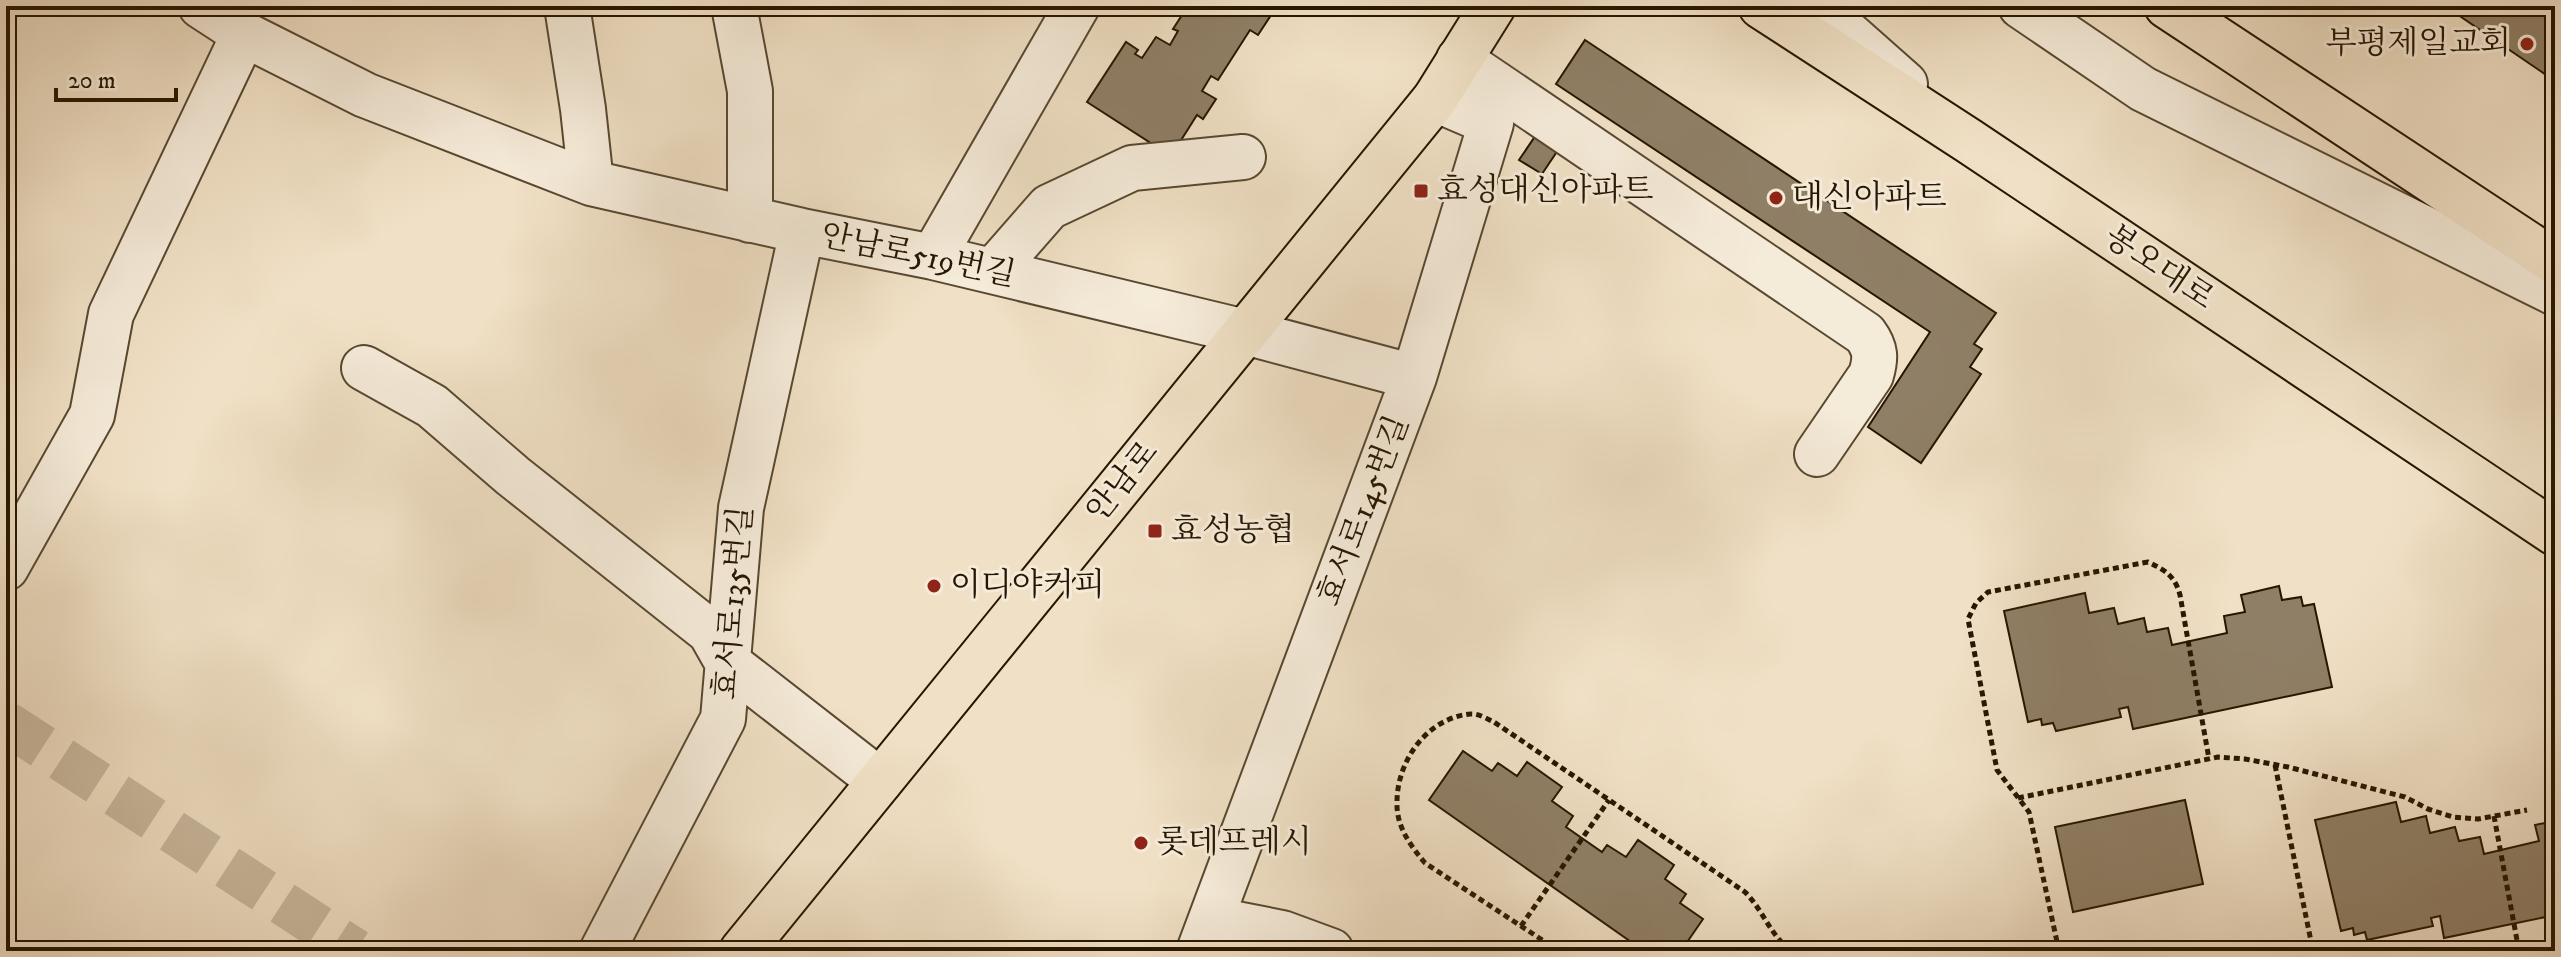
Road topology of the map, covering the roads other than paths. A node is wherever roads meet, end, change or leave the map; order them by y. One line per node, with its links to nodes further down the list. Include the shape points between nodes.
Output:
1 (201, 6): 10 (street, 안남로519번길)
2 (567, 6): 15 (street)
3 (734, 6): 16 (street, via 750,91)
4 (1077, 6): 18 (street)
5 (1493, 6): 11 (main road, 안남로)
6 (1761, 6): 13 (main road, 봉오대로)
7 (1817, 6): 13 (street)
8 (2021, 6): 21 (street, via 2143,89)
9 (2167, 6): 19 (main road)
10 (244, 34): 15 (street, 안남로519번길, via 365,95); 27 (street, via 111,314 92,415)
11 (1459, 59): 12 (main road, 안남로); 25 (street, via 1865,334 1875,347 1871,375)
12 (1435, 99): 22 (main road, 안남로); 24 (street, 효서로145번길, via 1491,123)
13 (1969, 141): 26 (main road, 봉오대로)
14 (1243, 157): 20 (street, via 1132,168 1049,207)
15 (591, 183): 16 (street, 안남로519번길)
16 (750, 220): 17 (street, 안남로519번길)
17 (802, 231): 18 (street, 안남로519번길); 28 (street, 효서로135번길, via 741,508)
18 (933, 257): 20 (street, 안남로519번길)
19 (2555, 262)
20 (993, 271): 22 (street, 안남로519번길)
21 (2555, 293)
22 (1245, 332): 24 (street, 안남로519번길); 29 (main road, 안남로)
23 (364, 368): 28 (street, via 432,406 710,632)
24 (1414, 377): 30 (street, 효서로145번길)
25 (1817, 454)
26 (2555, 533)
27 (6, 568)
28 (727, 662): 29 (street); 31 (street, 효서로135번길, via 723,719)
29 (880, 781): 32 (main road, 안남로)
30 (1205, 935): 33 (street, via 1282,933)
31 (602, 951)
32 (742, 951)
33 (1331, 951)

